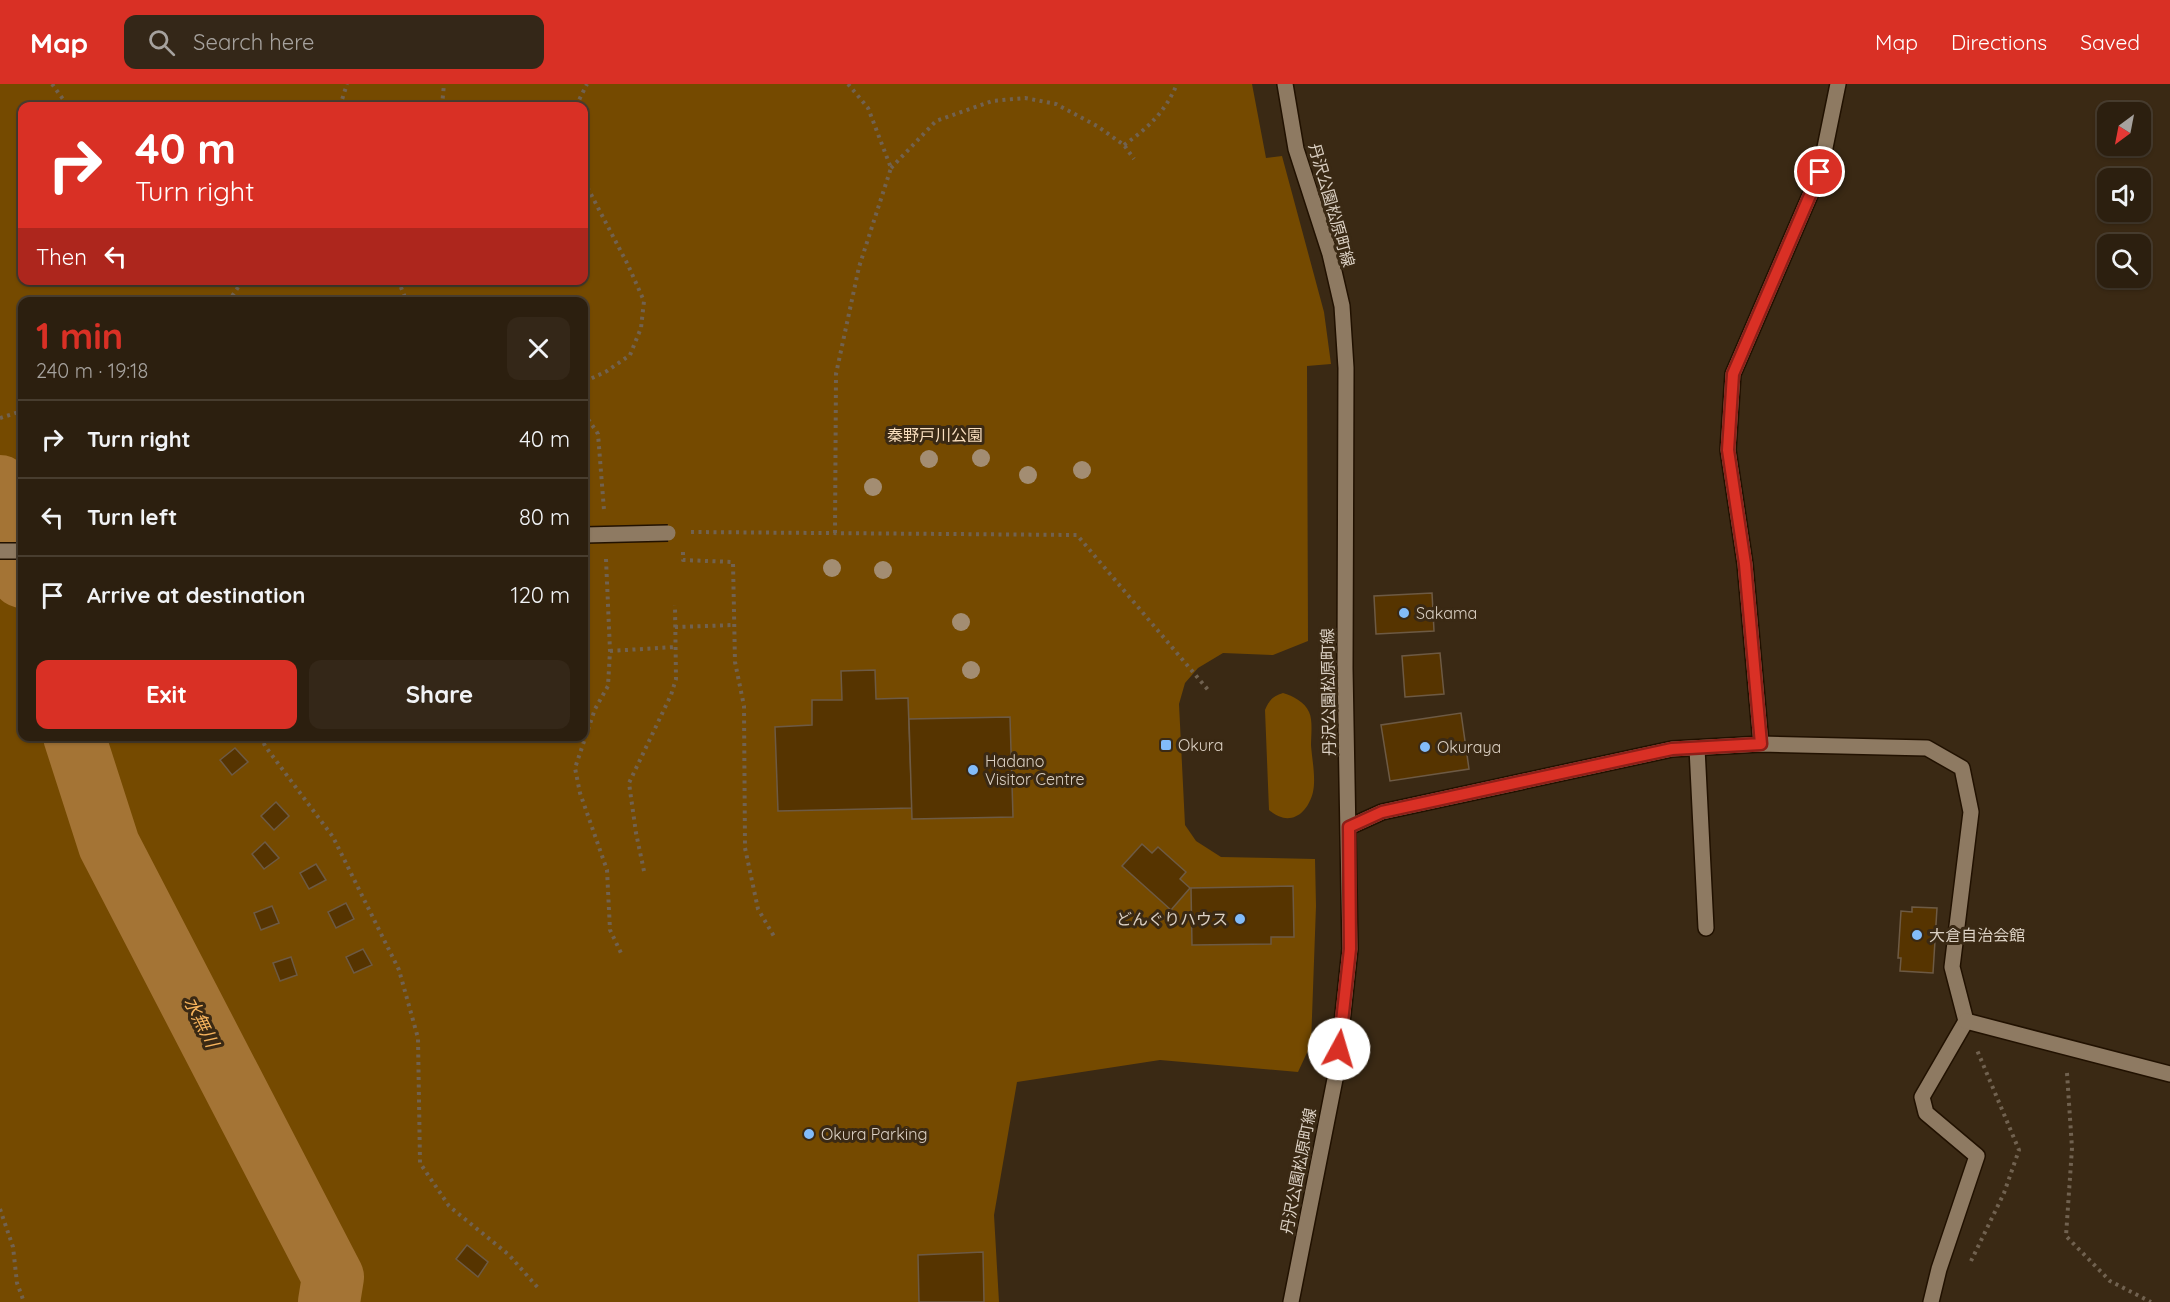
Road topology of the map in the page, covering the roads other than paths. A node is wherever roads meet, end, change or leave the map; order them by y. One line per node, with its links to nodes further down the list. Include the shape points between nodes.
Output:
1 (1285, 84): 9 (street, 丹沢公園松原町線, via 1296,149 1330,254 1342,306 1346,368)
2 (1838, 84): 7 (street, via 1820,172 1733,374 1728,450 1745,564)
3 (668, 533): 4 (street, bridge)
4 (588, 535)
5 (0, 551): 6 (street)
6 (18, 551)
7 (1761, 744): 8 (street); 11 (street, via 1927,748 1962,768 1971,812 1952,967)
8 (1697, 748): 9 (street, via 1672,749 1382,812); 10 (street)
9 (1349, 827): 13 (street, 丹沢公園松原町線, via 1350,949 1336,1069)
10 (1706, 928)
11 (1966, 1021): 12 (street); 14 (street, via 1922,1097 1926,1113 1977,1156)
12 (2170, 1074)
13 (1291, 1302)
14 (1931, 1302)

